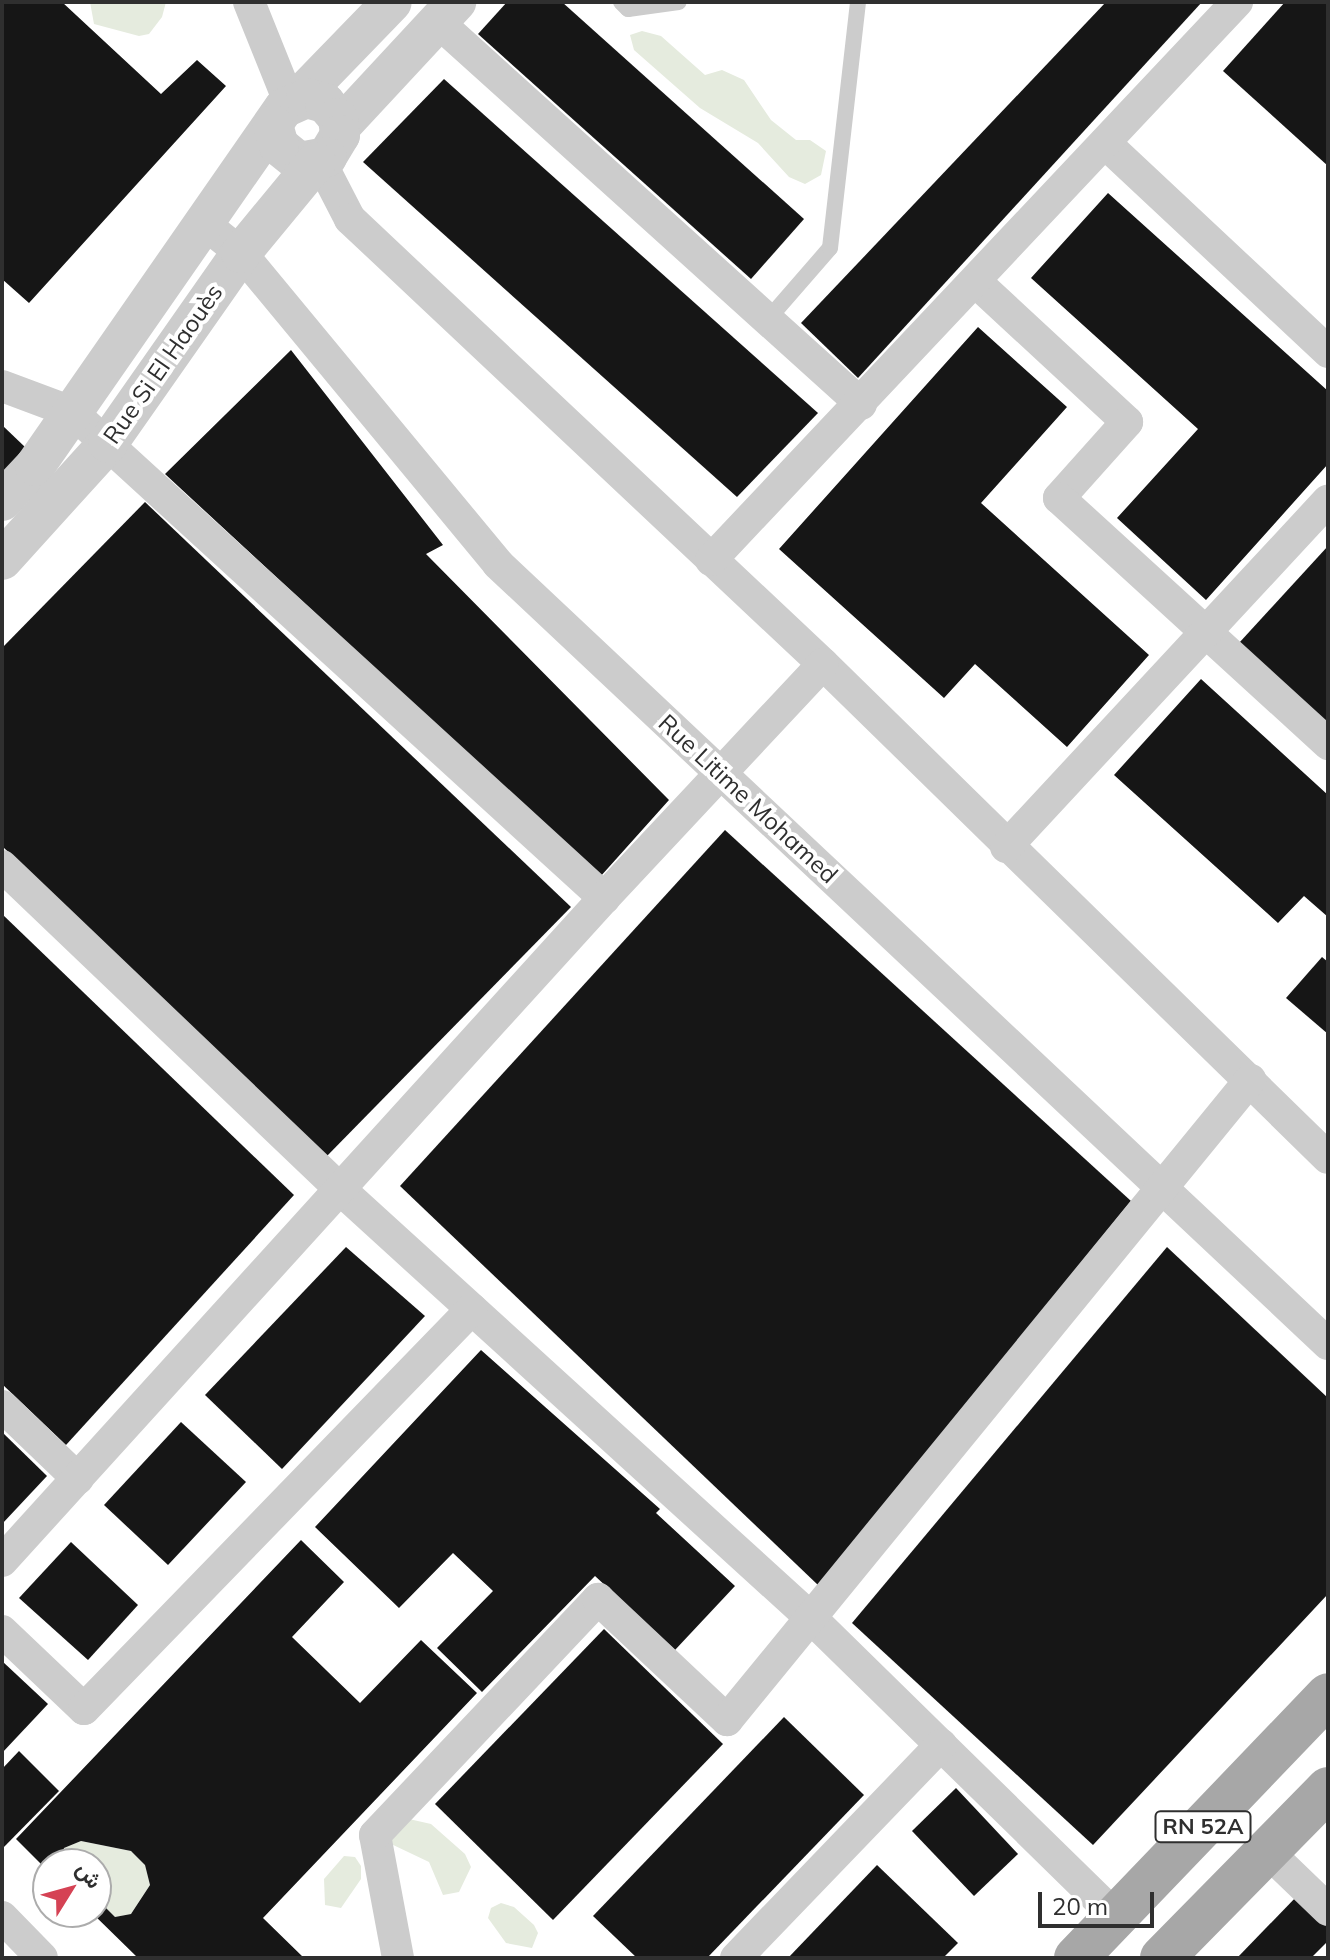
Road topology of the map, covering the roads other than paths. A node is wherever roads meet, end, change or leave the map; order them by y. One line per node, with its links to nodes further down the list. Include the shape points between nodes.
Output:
1 (249, 2): 8 (street)
2 (392, 2): 8 (street, Rue Si El Haouès)
3 (621, 2): 4 (lane, via 628,9)
4 (679, 2)
5 (858, 2): 15 (lane, via 830,248)
6 (1237, 2): 10 (street)
7 (447, 12): 9 (street); 15 (street)
8 (286, 110): 9 (street, via 325,103); 11 (street, via 284,153 299,162); 12 (street, Rue Si El Haouès)
9 (340, 127): 11 (street, via 333,151)
10 (1105, 143): 14 (street); 16 (street)
11 (318, 162): 13 (street, Rue Si El Haouès); 24 (street, via 350,219)
12 (201, 221): 13 (street, Rue Litime Mohamed); 19 (street, Rue Si El Haouès)
13 (241, 253): 20 (street, Rue Si El Haouès); 28 (street, Rue Litime Mohamed, via 498,564)
14 (976, 282): 18 (street); 25 (street, via 1127,422 1059,498)
15 (770, 317): 18 (street)
16 (1328, 352)
17 (2, 386): 19 (street)
18 (861, 404): 24 (street)
19 (72, 412): 20 (street); 21 (street, Rue Si El Haouès)
20 (108, 443): 23 (street, Rue Si El Haouès); 31 (street)
21 (2, 501)
22 (1328, 501): 25 (street)
23 (2, 560)
24 (711, 560): 26 (street)
25 (1205, 634): 27 (street); 29 (street)
26 (823, 664): 28 (street); 29 (street)
27 (1328, 744)
28 (719, 773): 31 (street); 34 (street, Rue Litime Mohamed)
29 (1006, 847): 32 (street)
30 (2, 866): 35 (street)
31 (604, 898): 35 (street)
32 (1250, 1080): 33 (street); 34 (street)
33 (1328, 1158)
34 (1166, 1188): 37 (street, Rue Litime Mohamed); 41 (street)
35 (342, 1191): 36 (street); 39 (street)
36 (472, 1309): 41 (street); 42 (street, via 84,1709)
37 (1328, 1344)
38 (2, 1406): 39 (street)
39 (78, 1479): 40 (street)
40 (2, 1561)
41 (812, 1619): 44 (street); 51 (street, via 727,1720 598,1599 375,1835)
42 (2, 1631)
43 (1328, 1695): 49 (main road, RN 52A)
44 (941, 1745): 49 (street); 52 (street)
45 (1328, 1789): 46 (main road, RN 52A)
46 (1267, 1851): 47 (street); 54 (main road, RN 52A)
47 (1328, 1910)
48 (2, 1917): 50 (street)
49 (1117, 1918): 53 (main road, RN 52A)
50 (42, 1958)
51 (398, 1958)
52 (736, 1958)
53 (1076, 1958)
54 (1162, 1958)

